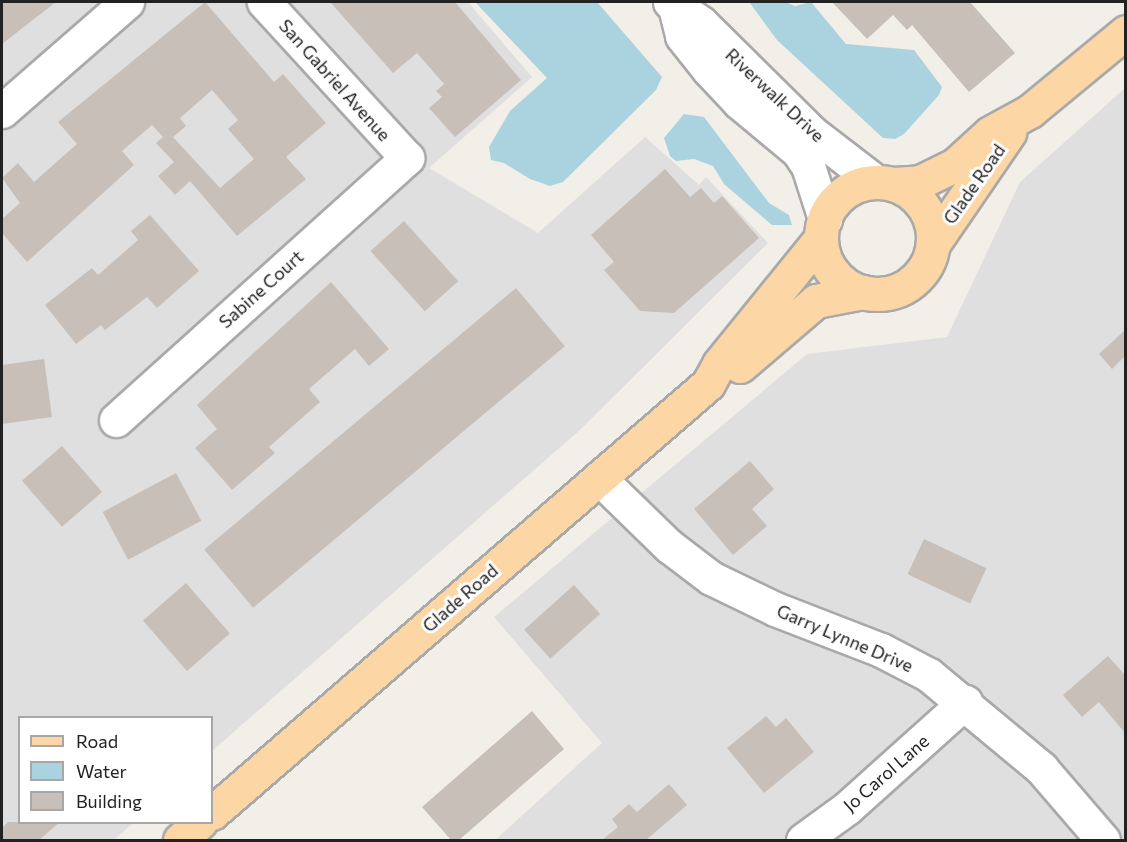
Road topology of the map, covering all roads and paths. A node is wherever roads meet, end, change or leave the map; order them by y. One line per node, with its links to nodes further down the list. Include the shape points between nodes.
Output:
1 (127, 2): 5 (street)
2 (264, 2): 7 (street, San Gabriel Avenue)
3 (673, 4): 8 (street, Riverwalk Drive, via 701,23 811,132); 9 (street, Riverwalk Drive, via 682,36 709,70 739,102 798,151 808,166)
4 (1125, 32): 6 (main road, Glade Road)
5 (2, 111)
6 (1013, 123): 8 (main road, Glade Road, via 990,133 955,165 920,182); 10 (main road, Glade Road, via 1003,146)
7 (406, 158): 13 (street, Sabine Court)
8 (885, 183): 9 (main road, Glade Road, via 852,188 837,198); 10 (main road, Glade Road, via 918,198 929,214)
9 (823, 228): 11 (main road, Glade Road, via 827,265 838,279); 12 (main road, Glade Road, via 719,364)
10 (933, 244): 11 (main road, Glade Road, via 924,270 910,284 892,293)
11 (863, 292): 12 (main road, Glade Road, via 816,302 729,376)
12 (708, 384): 14 (main road, Glade Road)
13 (116, 420)
14 (599, 478): 15 (street, Garry Lynne Drive, via 669,546 711,578 774,609 881,650 929,675); 16 (main road, Glade Road)
15 (965, 702): 19 (street, Jo Carol Lane, via 847,808); 20 (street, Garry Lynne Drive, via 1041,768)
16 (213, 812)
17 (198, 824): 18 (main road)
18 (180, 840)
19 (804, 840)
20 (1103, 840)

